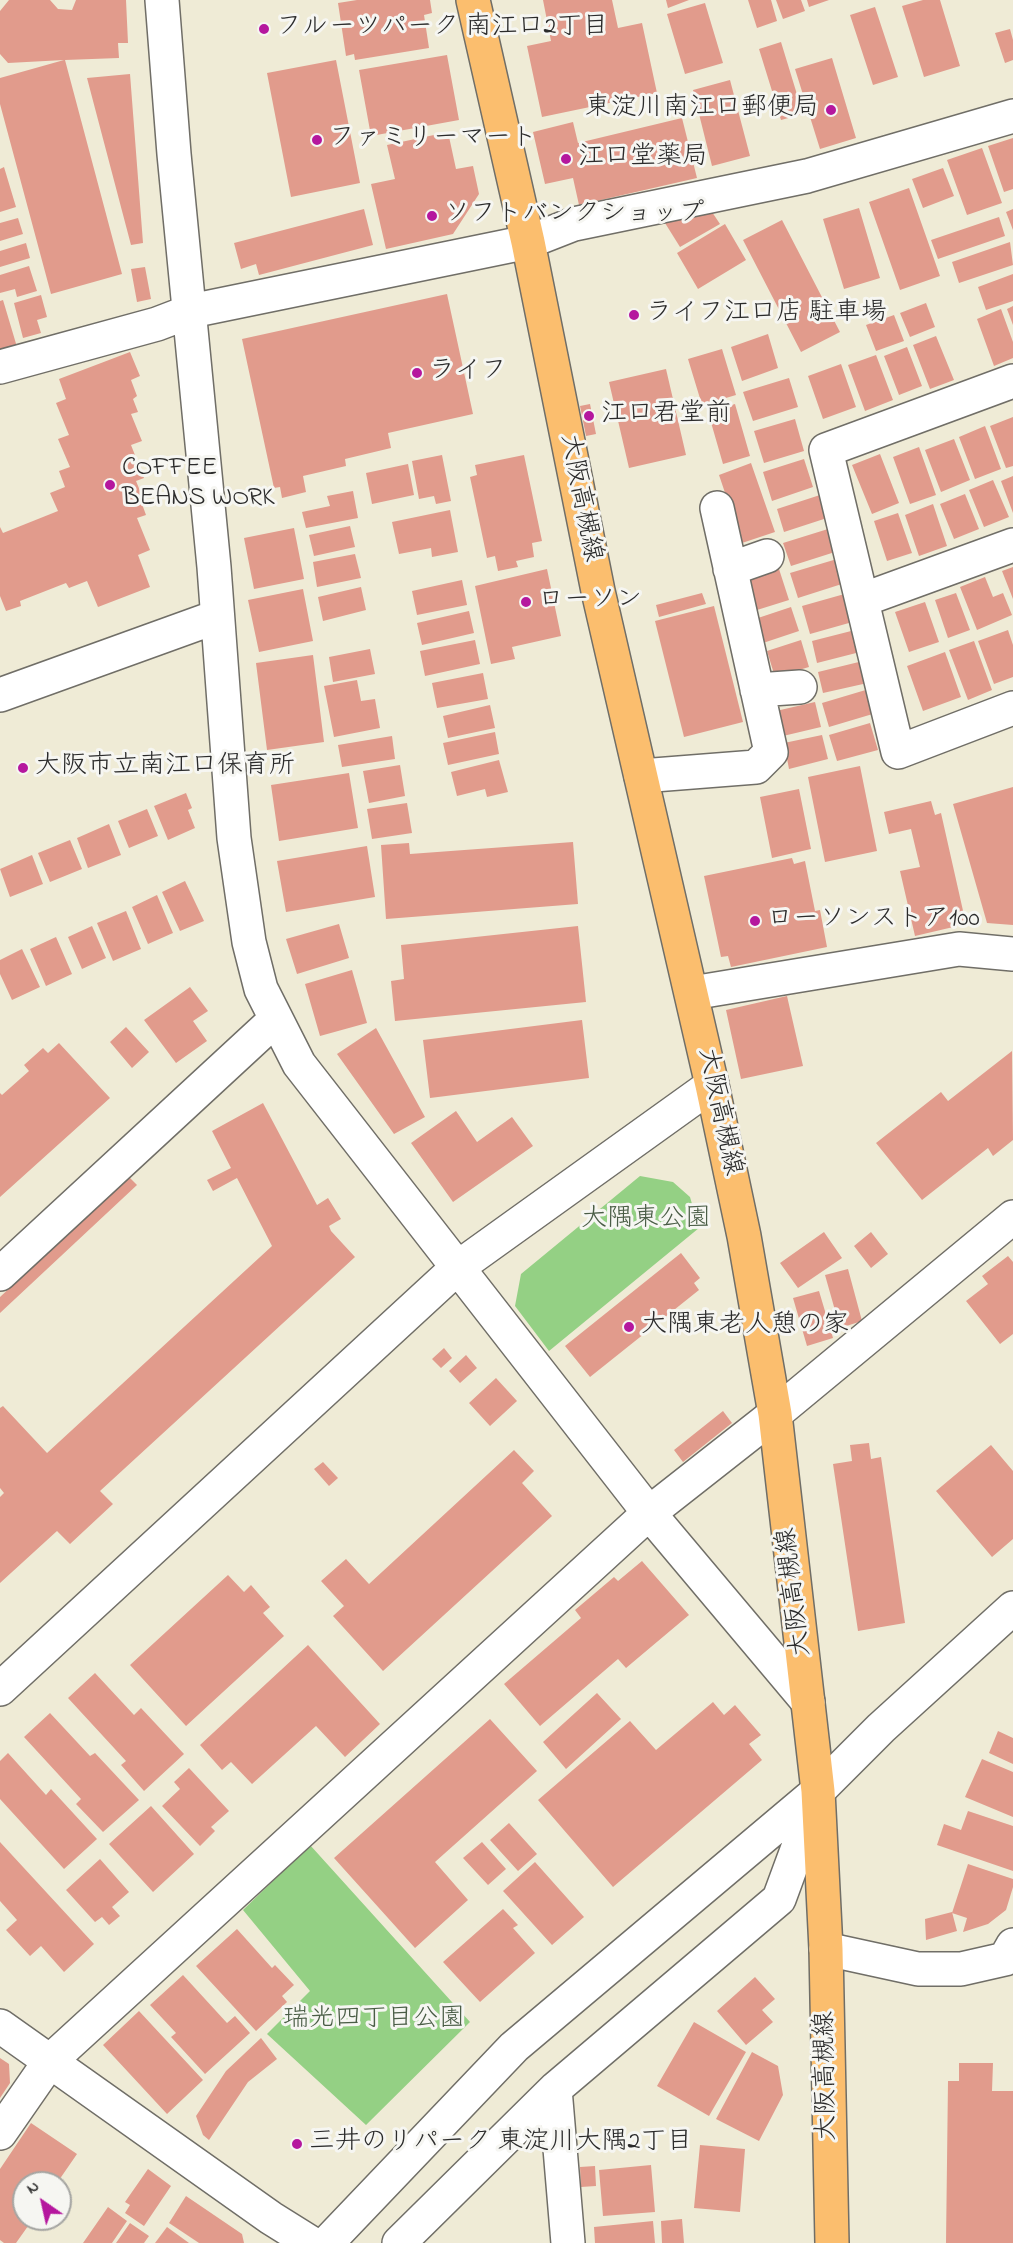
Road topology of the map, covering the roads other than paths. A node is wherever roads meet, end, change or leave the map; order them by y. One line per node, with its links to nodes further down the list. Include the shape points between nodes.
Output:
1 (162, 0): 5 (street)
2 (473, 0): 4 (main road, 大阪高槻線)
3 (1013, 116): 4 (street, via 807,176 574,224)
4 (528, 242): 5 (street); 18 (main road, 大阪高槻線, via 598,591)
5 (191, 311): 6 (street); 13 (street)
6 (0, 367)
7 (1013, 381): 12 (street, via 826,450)
8 (717, 508): 11 (street)
9 (1013, 545): 12 (street)
10 (767, 556): 11 (street)
11 (730, 569): 15 (street)
12 (862, 600): 17 (street, via 898,752)
13 (216, 617): 16 (street); 22 (street, via 234,838 249,942 261,989)
14 (800, 687): 15 (street)
15 (758, 690): 18 (street, via 771,752 756,767)
16 (0, 695)
17 (1013, 708)
18 (641, 776): 21 (main road, 大阪高槻線)
19 (1002, 953): 20 (street); 21 (street, via 959,949)
20 (1013, 979)
21 (692, 993): 23 (main road, 大阪高槻線)
22 (276, 1019): 25 (street, via 299,1064); 26 (street)
23 (712, 1085): 25 (street); 27 (main road, 大阪高槻線)
24 (1013, 1217): 27 (street)
25 (457, 1268): 28 (street); 30 (street)
26 (0, 1274)
27 (776, 1414): 28 (street); 31 (main road, 大阪高槻線)
28 (649, 1513): 31 (street); 36 (street)
29 (1013, 1608): 32 (street)
30 (0, 1689)
31 (808, 1702): 32 (main road, 大阪高槻線)
32 (818, 1791): 33 (main road, 大阪高槻線); 37 (street, via 779,1899); 40 (street, via 514,2047)
33 (826, 1949): 34 (street, via 918,1969 961,1969); 43 (main road, 大阪高槻線)
34 (1010, 1960)
35 (0, 2026): 36 (street)
36 (50, 2061): 38 (street); 39 (street)
37 (555, 2089): 41 (street); 42 (street)
38 (0, 2133)
39 (311, 2243)
40 (327, 2243)
41 (399, 2243)
42 (568, 2243)
43 (832, 2243)

